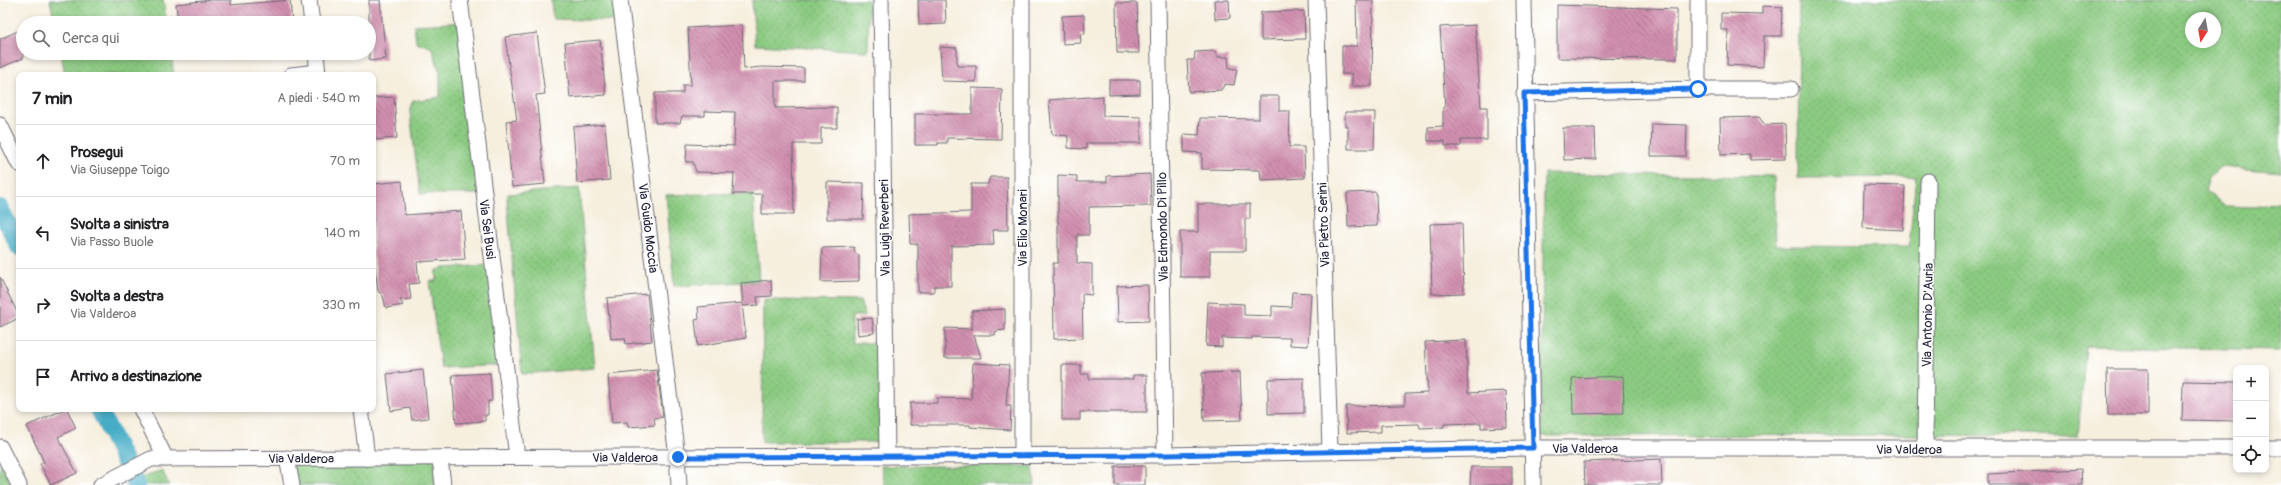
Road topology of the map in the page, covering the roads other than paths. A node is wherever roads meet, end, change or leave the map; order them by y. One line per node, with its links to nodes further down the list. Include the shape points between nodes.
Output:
1 (309, 0): 10 (street)
2 (460, 0): 31 (street, Via Sei Busi)
3 (620, 0): 32 (street, Via Guido Moccia)
4 (881, 0): 30 (street, Via Luigi Reverberi)
5 (1022, 0): 28 (street, Via Elio Monari)
6 (1158, 0): 29 (street, Via Edmondo Di Pillo)
7 (1316, 0): 27 (street, Via Pietro Serini)
8 (1524, 0): 15 (street)
9 (1698, 0): 13 (street)
10 (311, 16)
11 (317, 60): 12 (street)
12 (318, 72)
13 (1698, 89): 14 (street); 15 (street)
14 (1791, 89)
15 (1524, 93): 22 (street)
16 (0, 125): 17 (street)
17 (16, 158)
18 (1928, 180): 26 (street, Via Antonio D'Auria)
19 (142, 412): 36 (street)
20 (361, 412): 34 (street)
21 (0, 447): 37 (street)
22 (1533, 448): 26 (street, Via Valderoa); 27 (street, Via Valderoa); 42 (street)
23 (2233, 448): 26 (street, Via Valderoa)
24 (2269, 448): 25 (street)
25 (2281, 448)
26 (1925, 449)
27 (1330, 451): 29 (street, Via Valderoa)
28 (1022, 455): 29 (street, Via Valderoa); 30 (street, Via Valderoa)
29 (1165, 455)
30 (887, 456): 32 (street, Via Valderoa)
31 (517, 457): 32 (street, Via Valderoa); 35 (street, Via Valderoa)
32 (678, 457): 41 (street, Via Guido Moccia)
33 (287, 458): 34 (street, Via Valderoa); 36 (street, Via Valderoa); 39 (street)
34 (367, 458): 35 (street, Via Valderoa)
35 (440, 458): 40 (street)
36 (159, 459): 38 (street, Via Valderoa)
37 (19, 485)
38 (101, 485)
39 (292, 485)
40 (444, 485)
41 (679, 485)
42 (1533, 485)

